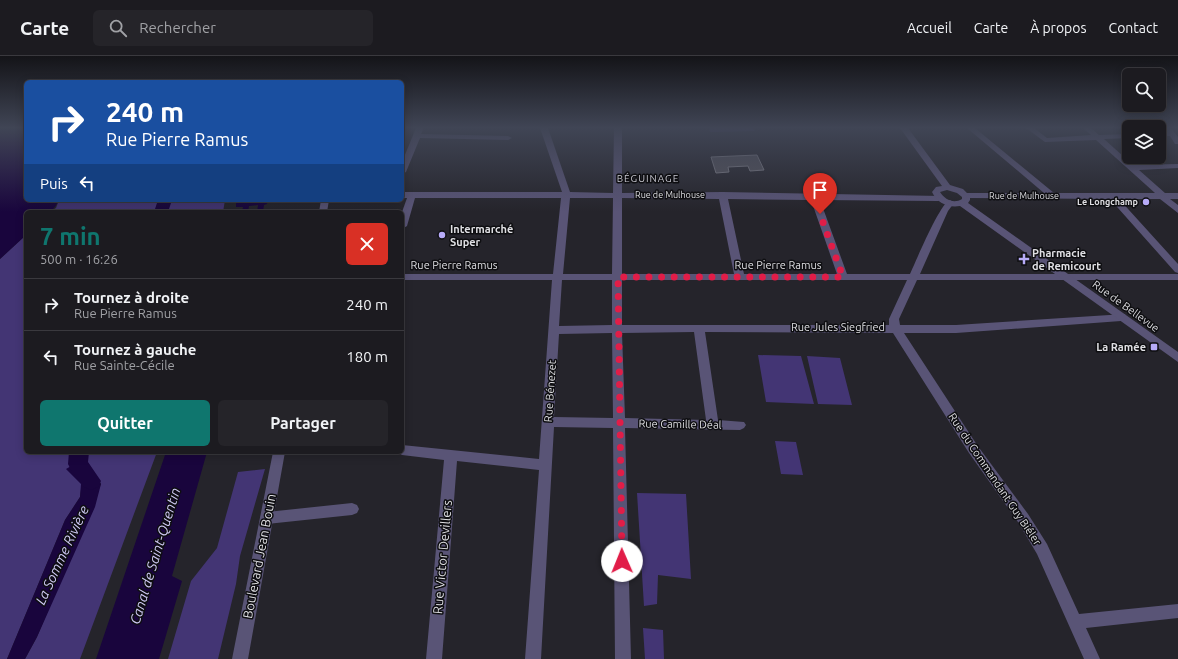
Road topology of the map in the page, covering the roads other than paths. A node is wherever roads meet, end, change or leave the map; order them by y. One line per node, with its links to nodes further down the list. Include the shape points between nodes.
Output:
1 (408, 156): 8 (street)
2 (554, 156): 13 (street, Rue Bénezet, via 566,191)
3 (618, 156): 14 (street)
4 (925, 156): 10 (street)
5 (1005, 156): 18 (street)
6 (1118, 156): 9 (street)
7 (1178, 166): 9 (street)
8 (404, 167)
9 (1131, 168): 16 (street)
10 (947, 187): 21 (street, via 937,190); 22 (street, Rue de Bellevue, via 956,189)
11 (404, 195): 12 (street, Rue de Mulhouse)
12 (412, 195): 13 (street, Rue de Mulhouse); 25 (street)
13 (565, 195): 14 (street, Rue de Mulhouse); 28 (street, Rue Bénezet)
14 (618, 195): 15 (street, Rue de Mulhouse); 29 (street)
15 (723, 195): 17 (street, Rue de Mulhouse); 30 (street)
16 (1162, 195): 19 (street, Rue de Mulhouse); 20 (street, Rue de Mulhouse); 24 (street)
17 (814, 196): 21 (street, Rue de Mulhouse); 31 (street)
18 (1052, 196): 19 (street, Rue de Mulhouse); 22 (street, Rue de Mulhouse)
19 (1111, 196): 26 (street)
20 (1178, 196)
21 (938, 198): 23 (street)
22 (964, 200): 23 (street, Rue de Mulhouse); 34 (street, Rue de Bellevue)
23 (950, 203): 32 (street, via 944,210)
24 (1178, 210)
25 (404, 220)
26 (1178, 270)
27 (404, 277): 28 (street, Rue Pierre Ramus)
28 (557, 277): 29 (street, Rue Pierre Ramus); 39 (street, Rue Bénezet)
29 (618, 277): 30 (street, Rue Pierre Ramus); 38 (street)
30 (740, 277): 31 (street, Rue Pierre Ramus)
31 (843, 277): 32 (street, Rue Pierre Ramus)
32 (914, 277): 34 (street, Rue Pierre Ramus); 36 (street, via 894,319)
33 (1178, 277): 34 (street, Rue Pierre Ramus)
34 (1066, 278): 35 (street, Rue de Bellevue)
35 (1121, 317): 36 (street, Rue Jules Siegfried, via 963,328); 40 (street, Rue de Bellevue)
36 (895, 327): 37 (street, Rue Jules Siegfried); 52 (street, Rue du Commandant Guy Biéler, via 973,449 1027,524 1042,549)
37 (699, 328): 38 (street, Rue Jules Siegfried); 43 (street)
38 (617, 329): 39 (street, Rue Jules Siegfried); 42 (street)
39 (554, 330): 41 (street, Rue Bénezet)
40 (1178, 358)
41 (548, 422): 42 (street, Rue Camille Déal); 48 (street, Rue Bénezet)
42 (620, 423): 43 (street, Rue Camille Déal); 56 (street)
43 (713, 424): 44 (street, Rue Camille Déal)
44 (740, 425)
45 (404, 450): 47 (street)
46 (279, 454): 50 (street, Boulevard Jean Bouin)
47 (450, 455): 48 (street); 54 (street, Rue Victor Devillers)
48 (544, 465): 55 (street, Rue Bénezet)
49 (352, 509): 50 (street)
50 (267, 518): 53 (street, Boulevard Jean Bouin)
51 (1178, 611): 52 (street)
52 (1075, 622): 57 (street, Rue du Commandant Guy Biéler)
53 (240, 659)
54 (434, 659)
55 (533, 659)
56 (623, 659)
57 (1092, 659)

